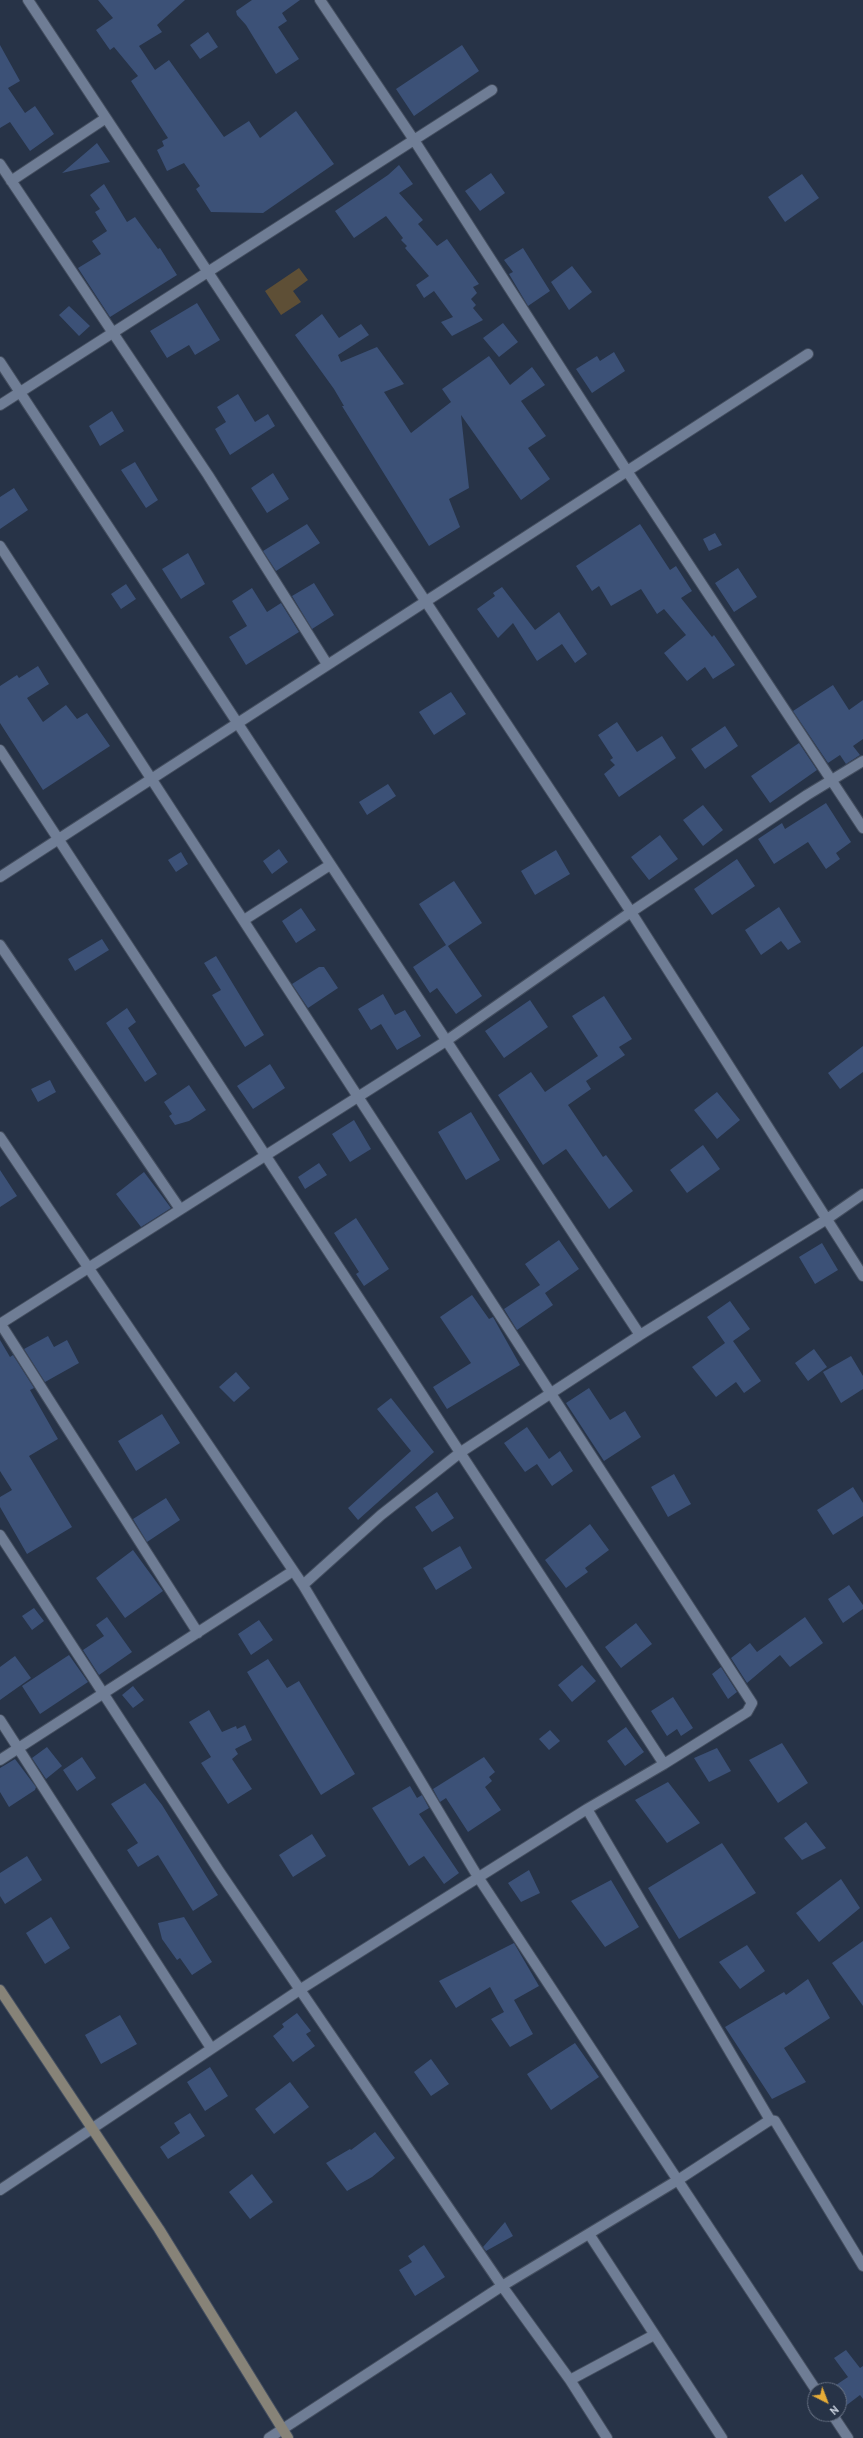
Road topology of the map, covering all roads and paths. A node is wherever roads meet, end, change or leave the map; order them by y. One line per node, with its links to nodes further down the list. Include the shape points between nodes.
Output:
1 (28, 0): 4 (street)
2 (320, 0): 5 (street)
3 (492, 90): 5 (street)
4 (106, 118): 7 (street); 8 (street)
5 (414, 140): 8 (street); 14 (street)
6 (0, 164): 7 (street)
7 (11, 181): 9 (street)
8 (207, 272): 9 (street); 16 (street)
9 (111, 334): 12 (street); 17 (street, via 208,475)
10 (808, 354): 14 (street)
11 (0, 362): 12 (street)
12 (19, 392): 13 (street); 18 (street)
13 (0, 405)
14 (627, 470): 16 (street); 22 (street)
15 (0, 546): 21 (street)
16 (424, 601): 17 (street); 27 (street)
17 (327, 664): 18 (street)
18 (237, 723): 21 (street); 25 (street)
19 (0, 750): 24 (street)
20 (863, 761): 22 (street)
21 (151, 778): 24 (street); 28 (street)
22 (832, 780): 23 (street); 27 (street)
23 (863, 828)
24 (59, 839): 26 (street); 33 (street)
25 (330, 865): 28 (street); 30 (street)
26 (0, 877)
27 (631, 912): 30 (street); 36 (street)
28 (244, 920): 31 (street)
29 (0, 945): 35 (street)
30 (446, 1041): 31 (street); 40 (street)
31 (359, 1096): 33 (street); 41 (street)
32 (0, 1137): 37 (street)
33 (266, 1155): 35 (street); 42 (street)
34 (863, 1194): 36 (street)
35 (180, 1209): 37 (street)
36 (827, 1219): 38 (street); 40 (street)
37 (88, 1268): 39 (street); 44 (street)
38 (863, 1276)
39 (0, 1323): 46 (street)
40 (640, 1336): 41 (street)
41 (552, 1393): 42 (street); 51 (street, via 752,1699 747,1712)
42 (461, 1452): 45 (street, via 381,1515); 51 (street)
43 (0, 1535): 47 (street)
44 (294, 1571): 45 (street); 46 (street)
45 (303, 1585): 53 (street)
46 (198, 1633): 47 (street)
47 (103, 1693): 49 (street); 54 (street, via 219,1871)
48 (0, 1720): 49 (street)
49 (18, 1748): 50 (street); 56 (street)
50 (0, 1760)
51 (664, 1764): 52 (street)
52 (587, 1809): 53 (street); 57 (street)
53 (478, 1877): 54 (street); 59 (street)
54 (301, 1989): 56 (street); 63 (street)
55 (0, 1990): 58 (street)
56 (211, 2048): 58 (street)
57 (770, 2120): 59 (street); 62 (street, via 776,2121)
58 (92, 2129): 60 (street); 68 (street, via 158,2229)
59 (678, 2180): 61 (street); 66 (street)
60 (0, 2190)
61 (589, 2234): 63 (street); 64 (street)
62 (863, 2266)
63 (502, 2286): 65 (street); 68 (street)
64 (654, 2335): 65 (street); 72 (street)
65 (570, 2380): 71 (street)
66 (811, 2382)
67 (837, 2422): 73 (street)
68 (282, 2429): 69 (street); 70 (street)
69 (269, 2438)
70 (288, 2438)
71 (607, 2438)
72 (722, 2438)
73 (848, 2438)

